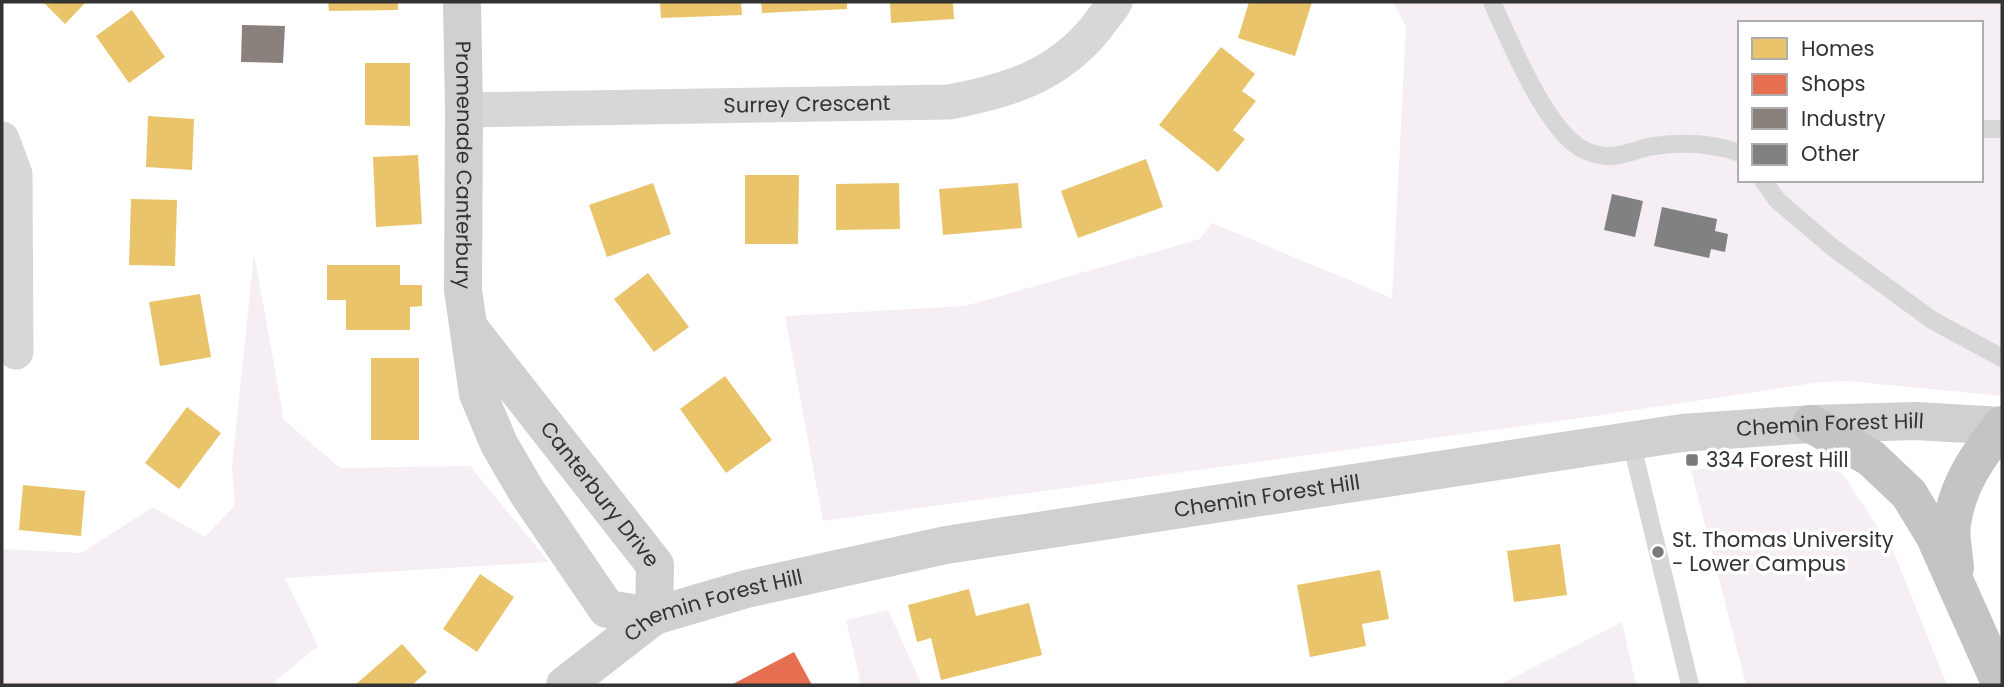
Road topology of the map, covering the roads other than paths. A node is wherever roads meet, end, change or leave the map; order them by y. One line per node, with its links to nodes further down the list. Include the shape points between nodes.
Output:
1 (462, 2): 4 (street, Promenade Canterbury)
2 (1115, 2): 4 (street, Surrey Crescent, via 1082,45 1037,78 992,94 949,102)
3 (1492, 2): 8 (lane, via 1556,125 1577,146 1612,156 1688,144 1718,145)
4 (464, 110): 12 (street, Promenade Canterbury, via 463,290)
5 (1983, 129): 6 (lane)
6 (2002, 129)
7 (2, 139): 13 (street, via 15,174)
8 (1738, 152)
9 (1764, 182): 11 (lane)
10 (1782, 182): 11 (lane)
11 (1777, 200): 14 (lane, via 1932,320)
12 (469, 327): 19 (street, Canterbury Drive, via 655,565); 19 (street, via 478,394 499,444 527,492 607,609)
13 (16, 352)
14 (2002, 358)
15 (1811, 424): 16 (street, Chemin Forest Hill, via 1916,421); 17 (street, Chemin Forest Hill); 18 (highway, via 1871,458 1909,494)
16 (2002, 426): 18 (highway, via 1962,484 1952,526)
17 (1631, 441): 19 (street, Chemin Forest Hill, via 946,545 746,589); 21 (lane)
18 (1956, 581): 22 (highway)
19 (654, 616): 20 (street, Chemin Forest Hill)
20 (565, 685)
21 (1690, 685)
22 (2001, 685)

